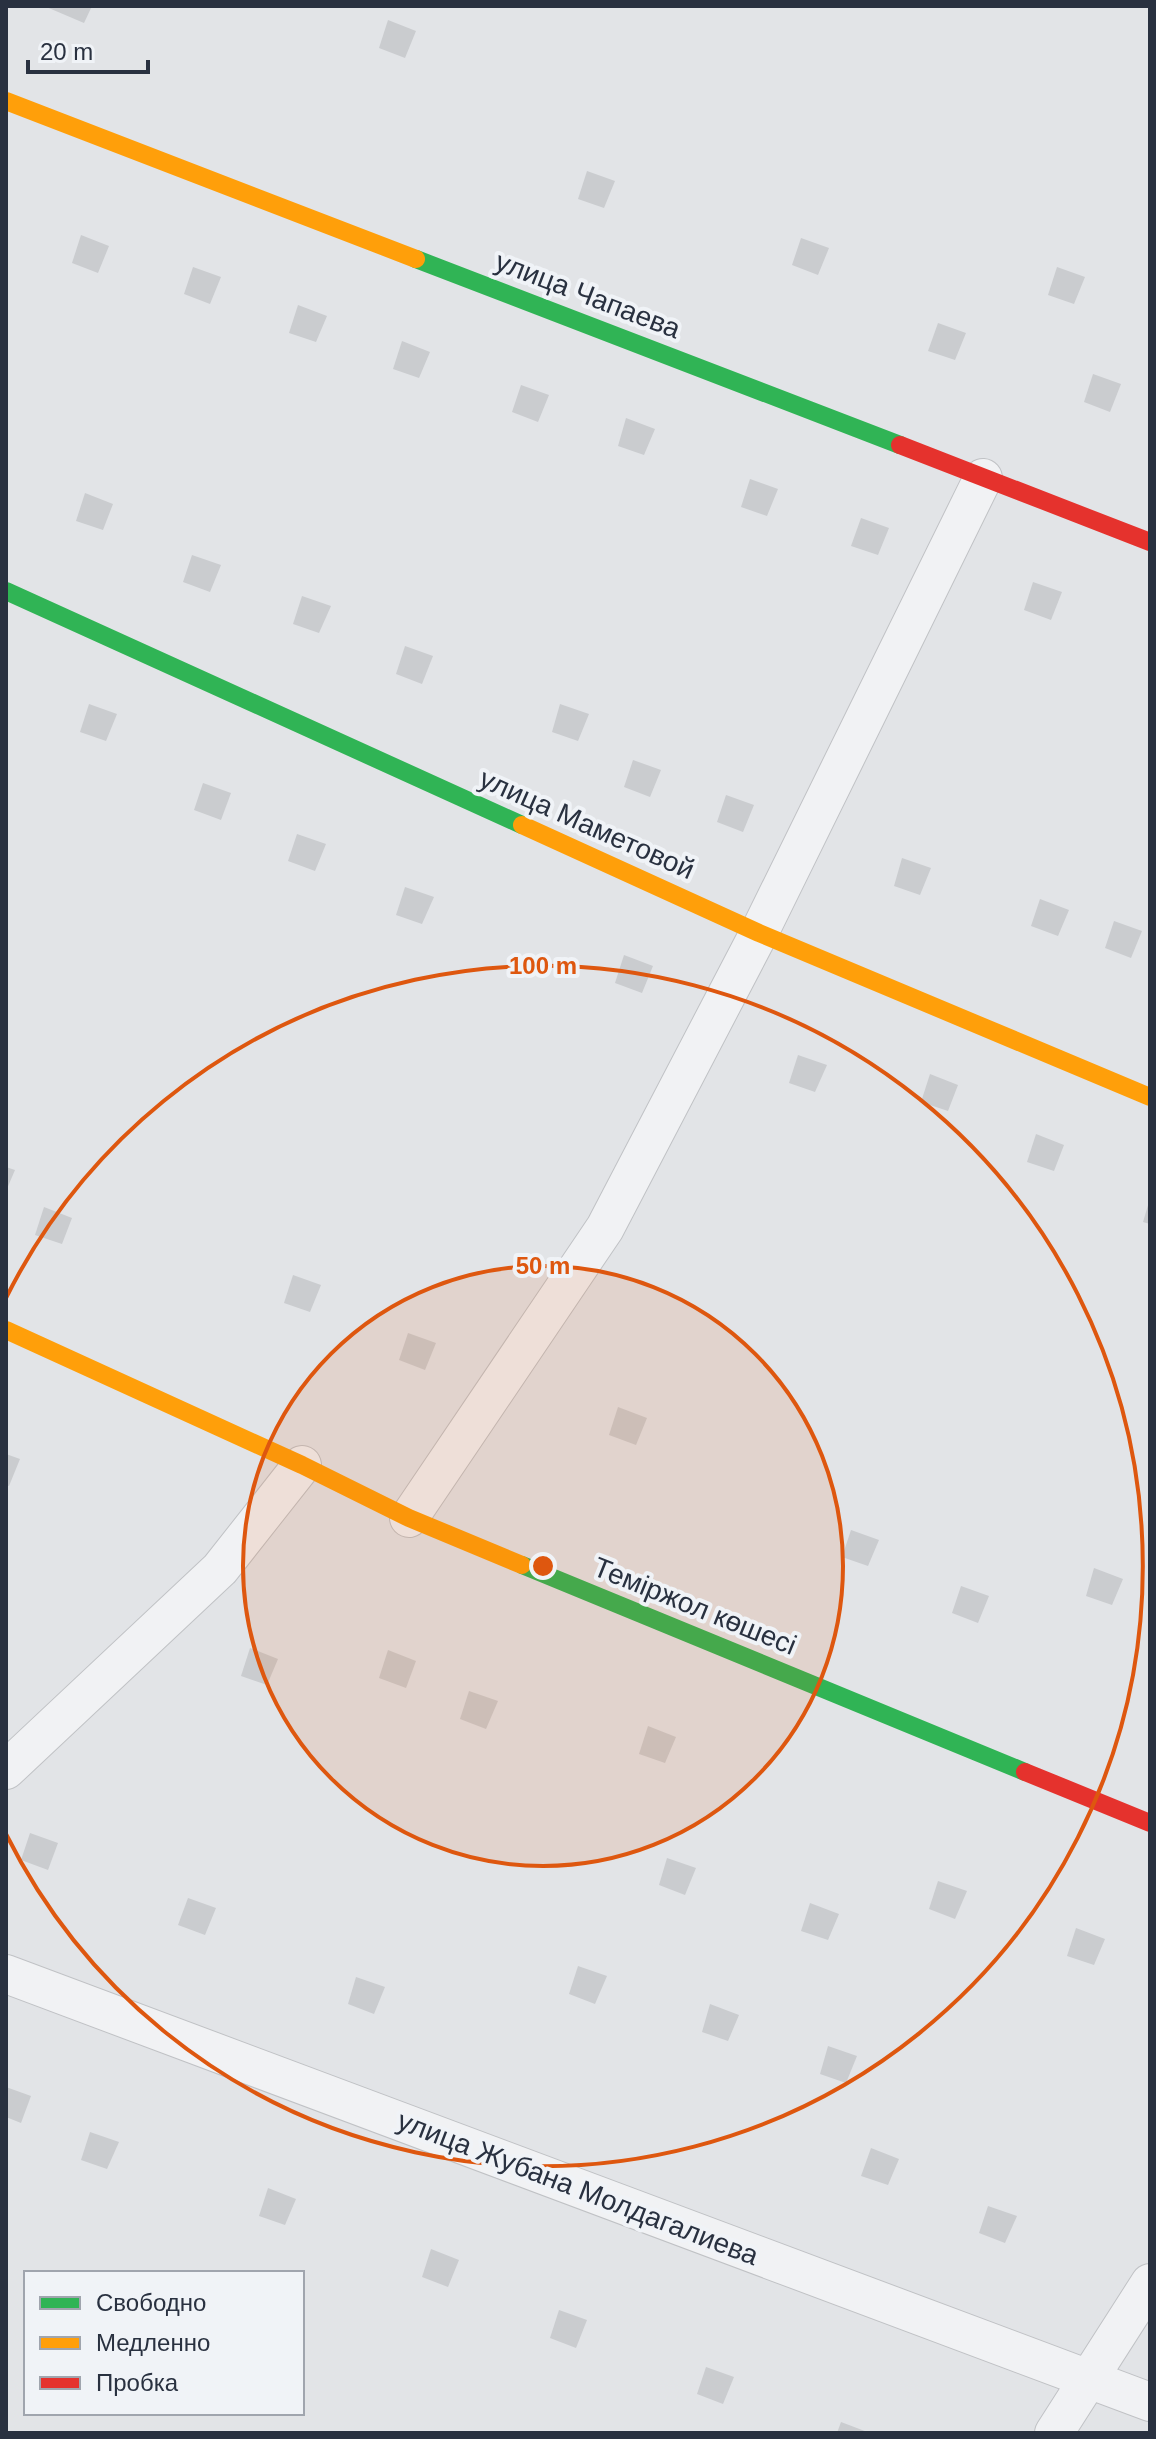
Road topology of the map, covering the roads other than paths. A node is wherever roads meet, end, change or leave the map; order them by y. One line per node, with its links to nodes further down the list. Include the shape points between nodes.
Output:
1 (6, 101): 2 (street, улица Чапаева)
2 (983, 478): 3 (street, улица Чапаева); 5 (street)
3 (1150, 542)
4 (6, 591): 5 (street, улица Маметовой)
5 (759, 933): 6 (street, улица Маметовой); 9 (street, via 605,1228)
6 (1150, 1097)
7 (6, 1330): 8 (street, Теміржол көшесі)
8 (302, 1465): 9 (street, Теміржол көшесі); 10 (street, via 220,1569)
9 (409, 1518): 11 (street, Теміржол көшесі)
10 (6, 1770)
11 (1150, 1823)
12 (6, 1974): 14 (street, улица Жубана Молдагалиева)
13 (1150, 2283): 14 (street)
14 (1089, 2379): 15 (street, улица Жубана Молдагалиева); 16 (street)
15 (1150, 2402)
16 (1054, 2433)

